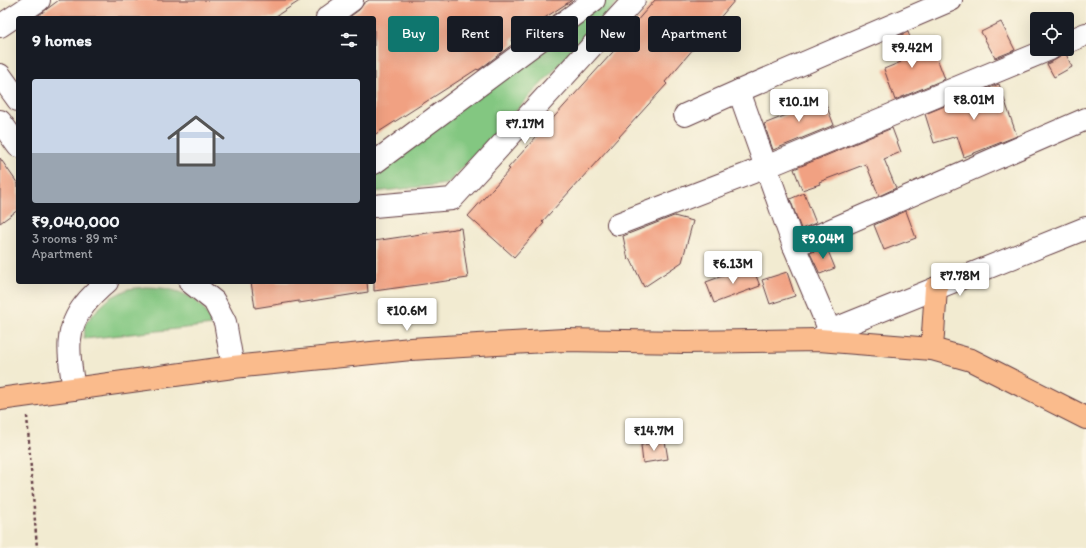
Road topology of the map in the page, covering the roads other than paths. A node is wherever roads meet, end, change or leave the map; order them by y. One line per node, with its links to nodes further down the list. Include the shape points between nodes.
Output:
1 (40, 0): 7 (street)
2 (352, 0): 6 (street)
3 (594, 0): 18 (street)
4 (634, 0): 20 (street, via 452,199)
5 (951, 0): 12 (street)
6 (330, 16)
7 (0, 26)
8 (1086, 34): 9 (street)
9 (1074, 39)
10 (1033, 56): 19 (street)
11 (0, 75): 13 (street)
12 (739, 91): 14 (street); 19 (street)
13 (16, 97)
14 (685, 115)
15 (1086, 119): 23 (street)
16 (0, 120): 17 (street)
17 (16, 143)
18 (376, 162)
19 (766, 167): 21 (street); 23 (street)
20 (376, 206)
21 (618, 224)
22 (1086, 228): 26 (street)
23 (794, 246): 27 (street)
24 (105, 284): 30 (street, via 85,304 72,324 68,350)
25 (193, 284): 29 (street, via 214,301 225,322)
26 (936, 288): 27 (street); 28 (main road)
27 (824, 335): 28 (main road); 29 (main road, via 685,342 564,340 411,349)
28 (932, 349): 32 (main road, via 971,360)
29 (233, 367): 30 (main road)
30 (74, 389): 31 (main road)
31 (0, 399)
32 (1086, 418)

